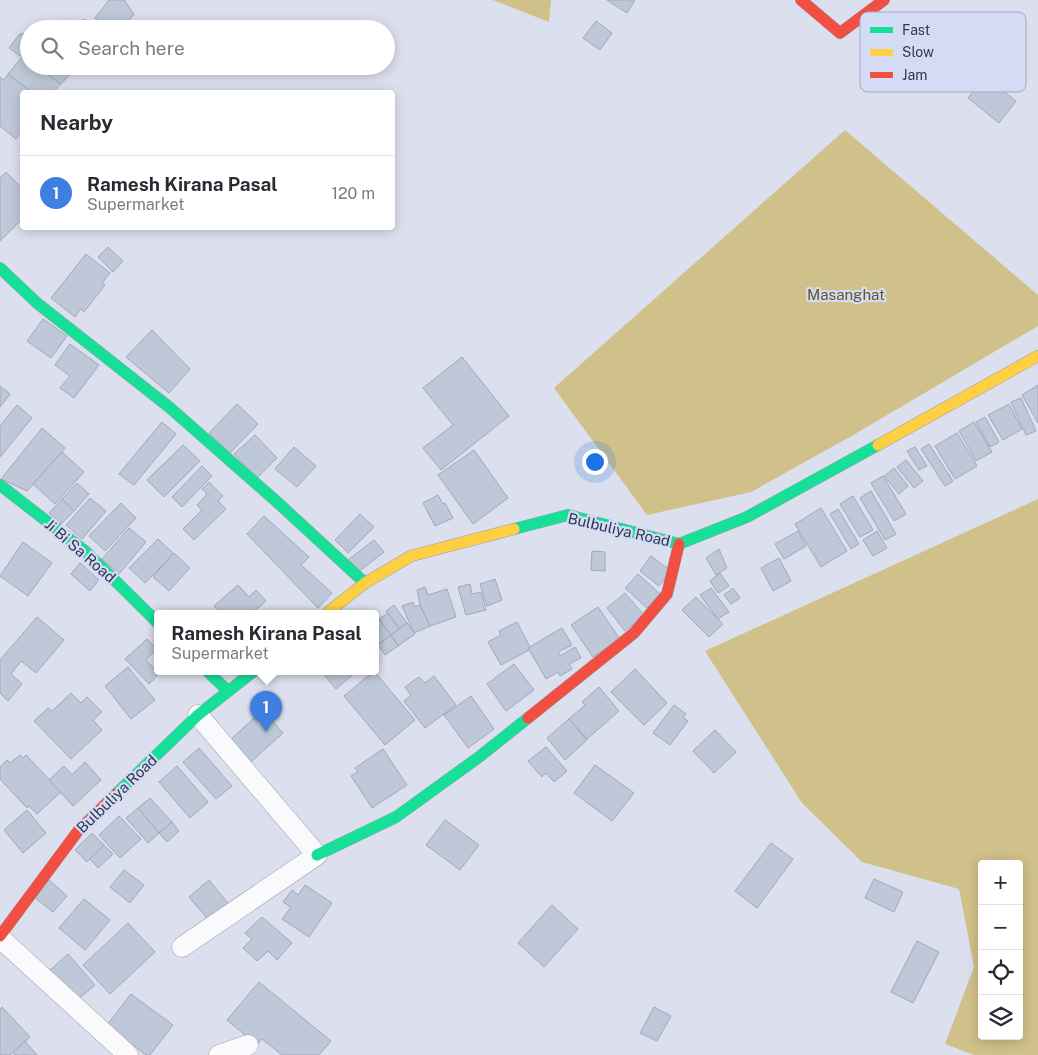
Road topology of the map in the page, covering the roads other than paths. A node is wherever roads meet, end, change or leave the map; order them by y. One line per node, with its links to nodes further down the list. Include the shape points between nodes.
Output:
1 (801, 0): 4 (main road, via 840,33)
2 (884, 0): 3 (main road)
3 (868, 12)
4 (860, 18)
5 (0, 268): 9 (main road, via 37,303 169,407)
6 (1038, 356): 8 (main road, Bulbuliya Road, via 747,517)
7 (0, 485): 11 (main road, Ji Bi Sa Road, via 85,552)
8 (679, 544): 9 (main road, Bulbuliya Road, via 568,515 411,556); 16 (main road, via 667,594 634,633 479,757 396,817)
9 (365, 583): 10 (main road, Bulbuliya Road)
10 (330, 610)
11 (154, 619)
12 (211, 675): 14 (main road)
13 (249, 675): 14 (main road, Bulbuliya Road)
14 (228, 691): 15 (main road, Bulbuliya Road)
15 (198, 715): 16 (street); 17 (main road, Bulbuliya Road, via 78,831)
16 (317, 855): 18 (street)
17 (0, 937): 20 (street)
18 (182, 947)
19 (248, 1045): 21 (street)
20 (128, 1055)
21 (219, 1055)

